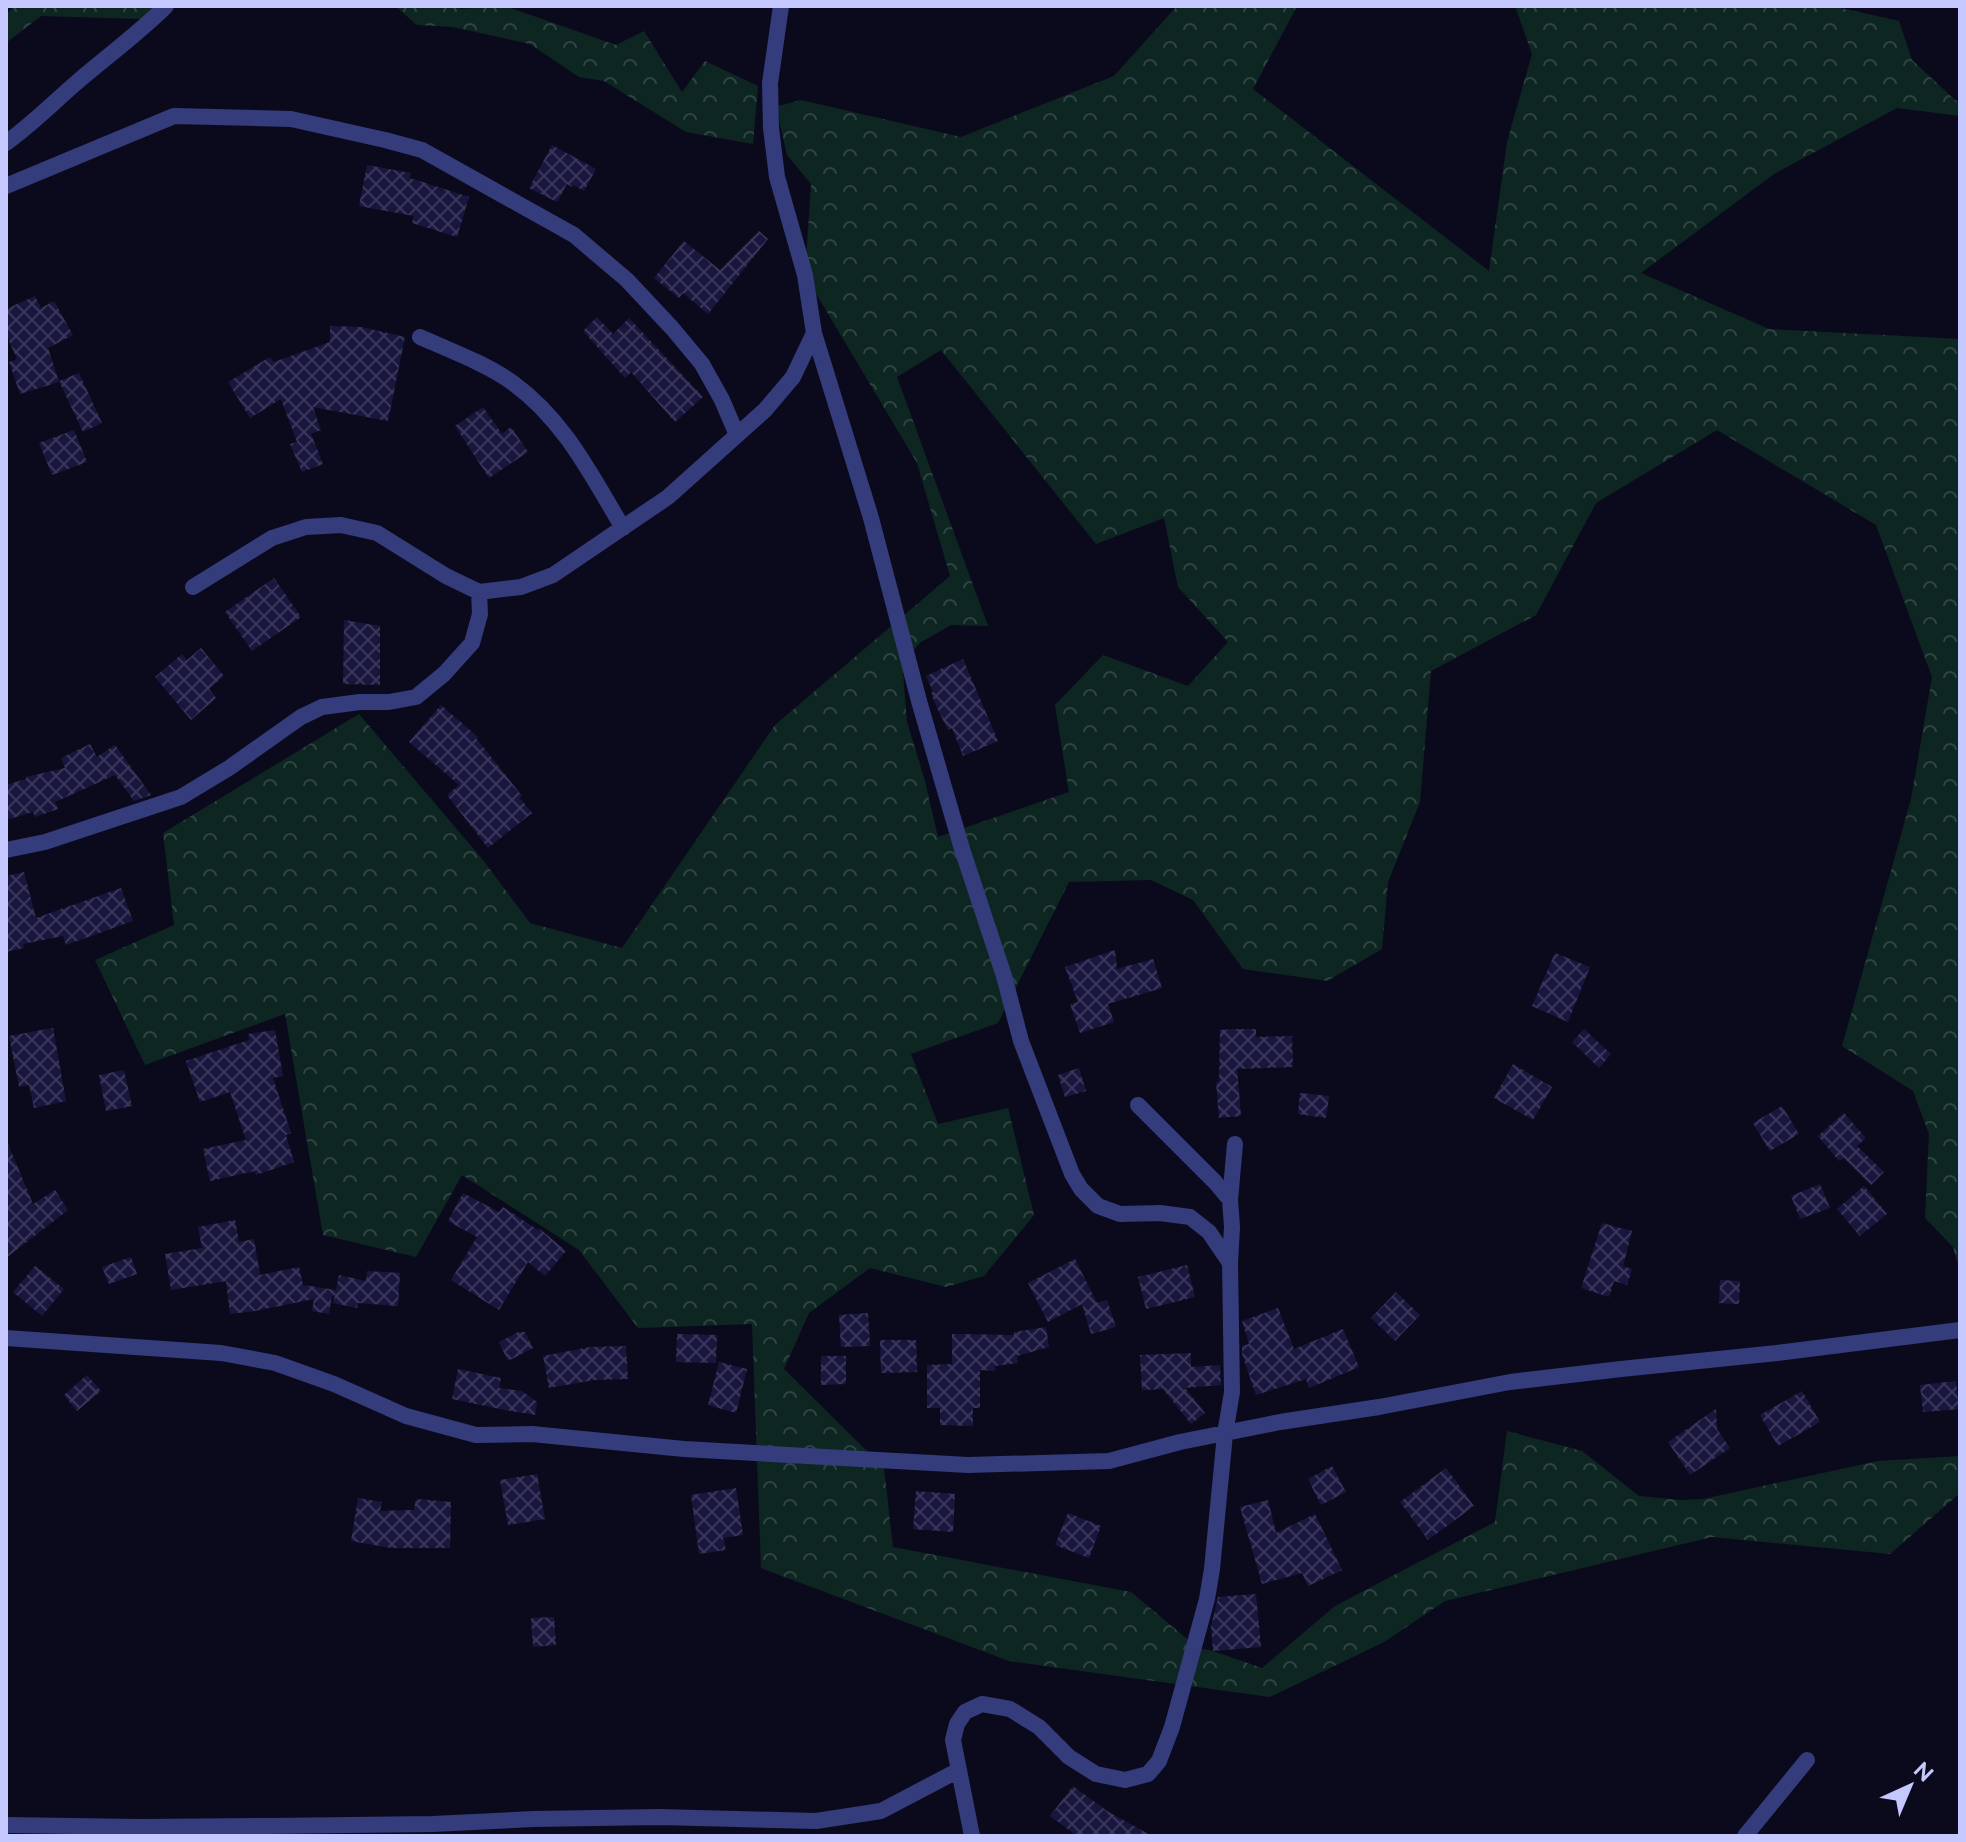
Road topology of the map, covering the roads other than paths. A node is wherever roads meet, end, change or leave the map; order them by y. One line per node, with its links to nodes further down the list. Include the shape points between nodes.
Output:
1 (166, 6): 3 (street)
2 (781, 6): 5 (street, via 770,83 771,128 777,177 805,275)
3 (6, 143)
4 (6, 186): 7 (street, via 174,116 291,119 422,150 574,235 627,280 702,364)
5 (814, 333): 7 (street, via 793,377); 15 (street, via 962,849 1021,1041 1072,1174 1098,1206 1120,1214 1190,1217 1209,1232)
6 (420, 337): 8 (street, via 512,382 549,415 572,442)
7 (737, 435): 8 (street, via 668,497)
8 (623, 528): 10 (street, via 553,575 521,587)
9 (193, 587): 10 (street, via 272,538 306,527 341,525 377,533)
10 (479, 592): 11 (street, via 472,643 416,697 322,707 181,797)
11 (6, 850)
12 (1138, 1105): 14 (street)
13 (1235, 1144): 14 (street)
14 (1230, 1200): 15 (street)
15 (1230, 1263): 18 (street, via 1232,1392)
16 (1960, 1330): 18 (street, via 1510,1382)
17 (6, 1338): 18 (street, via 221,1353 275,1363 406,1416 476,1435 532,1434 684,1449 968,1465 1109,1461)
18 (1225, 1434): 20 (street, via 1207,1599 1159,1761 1148,1774 1125,1780 1096,1774 1010,1709 982,1704 965,1712 957,1724 953,1740)
19 (1807, 1760): 23 (street)
20 (959, 1770): 21 (street, via 881,1811 816,1821 659,1817 433,1824); 22 (street)
21 (6, 1825)
22 (972, 1836)
23 (1745, 1836)

